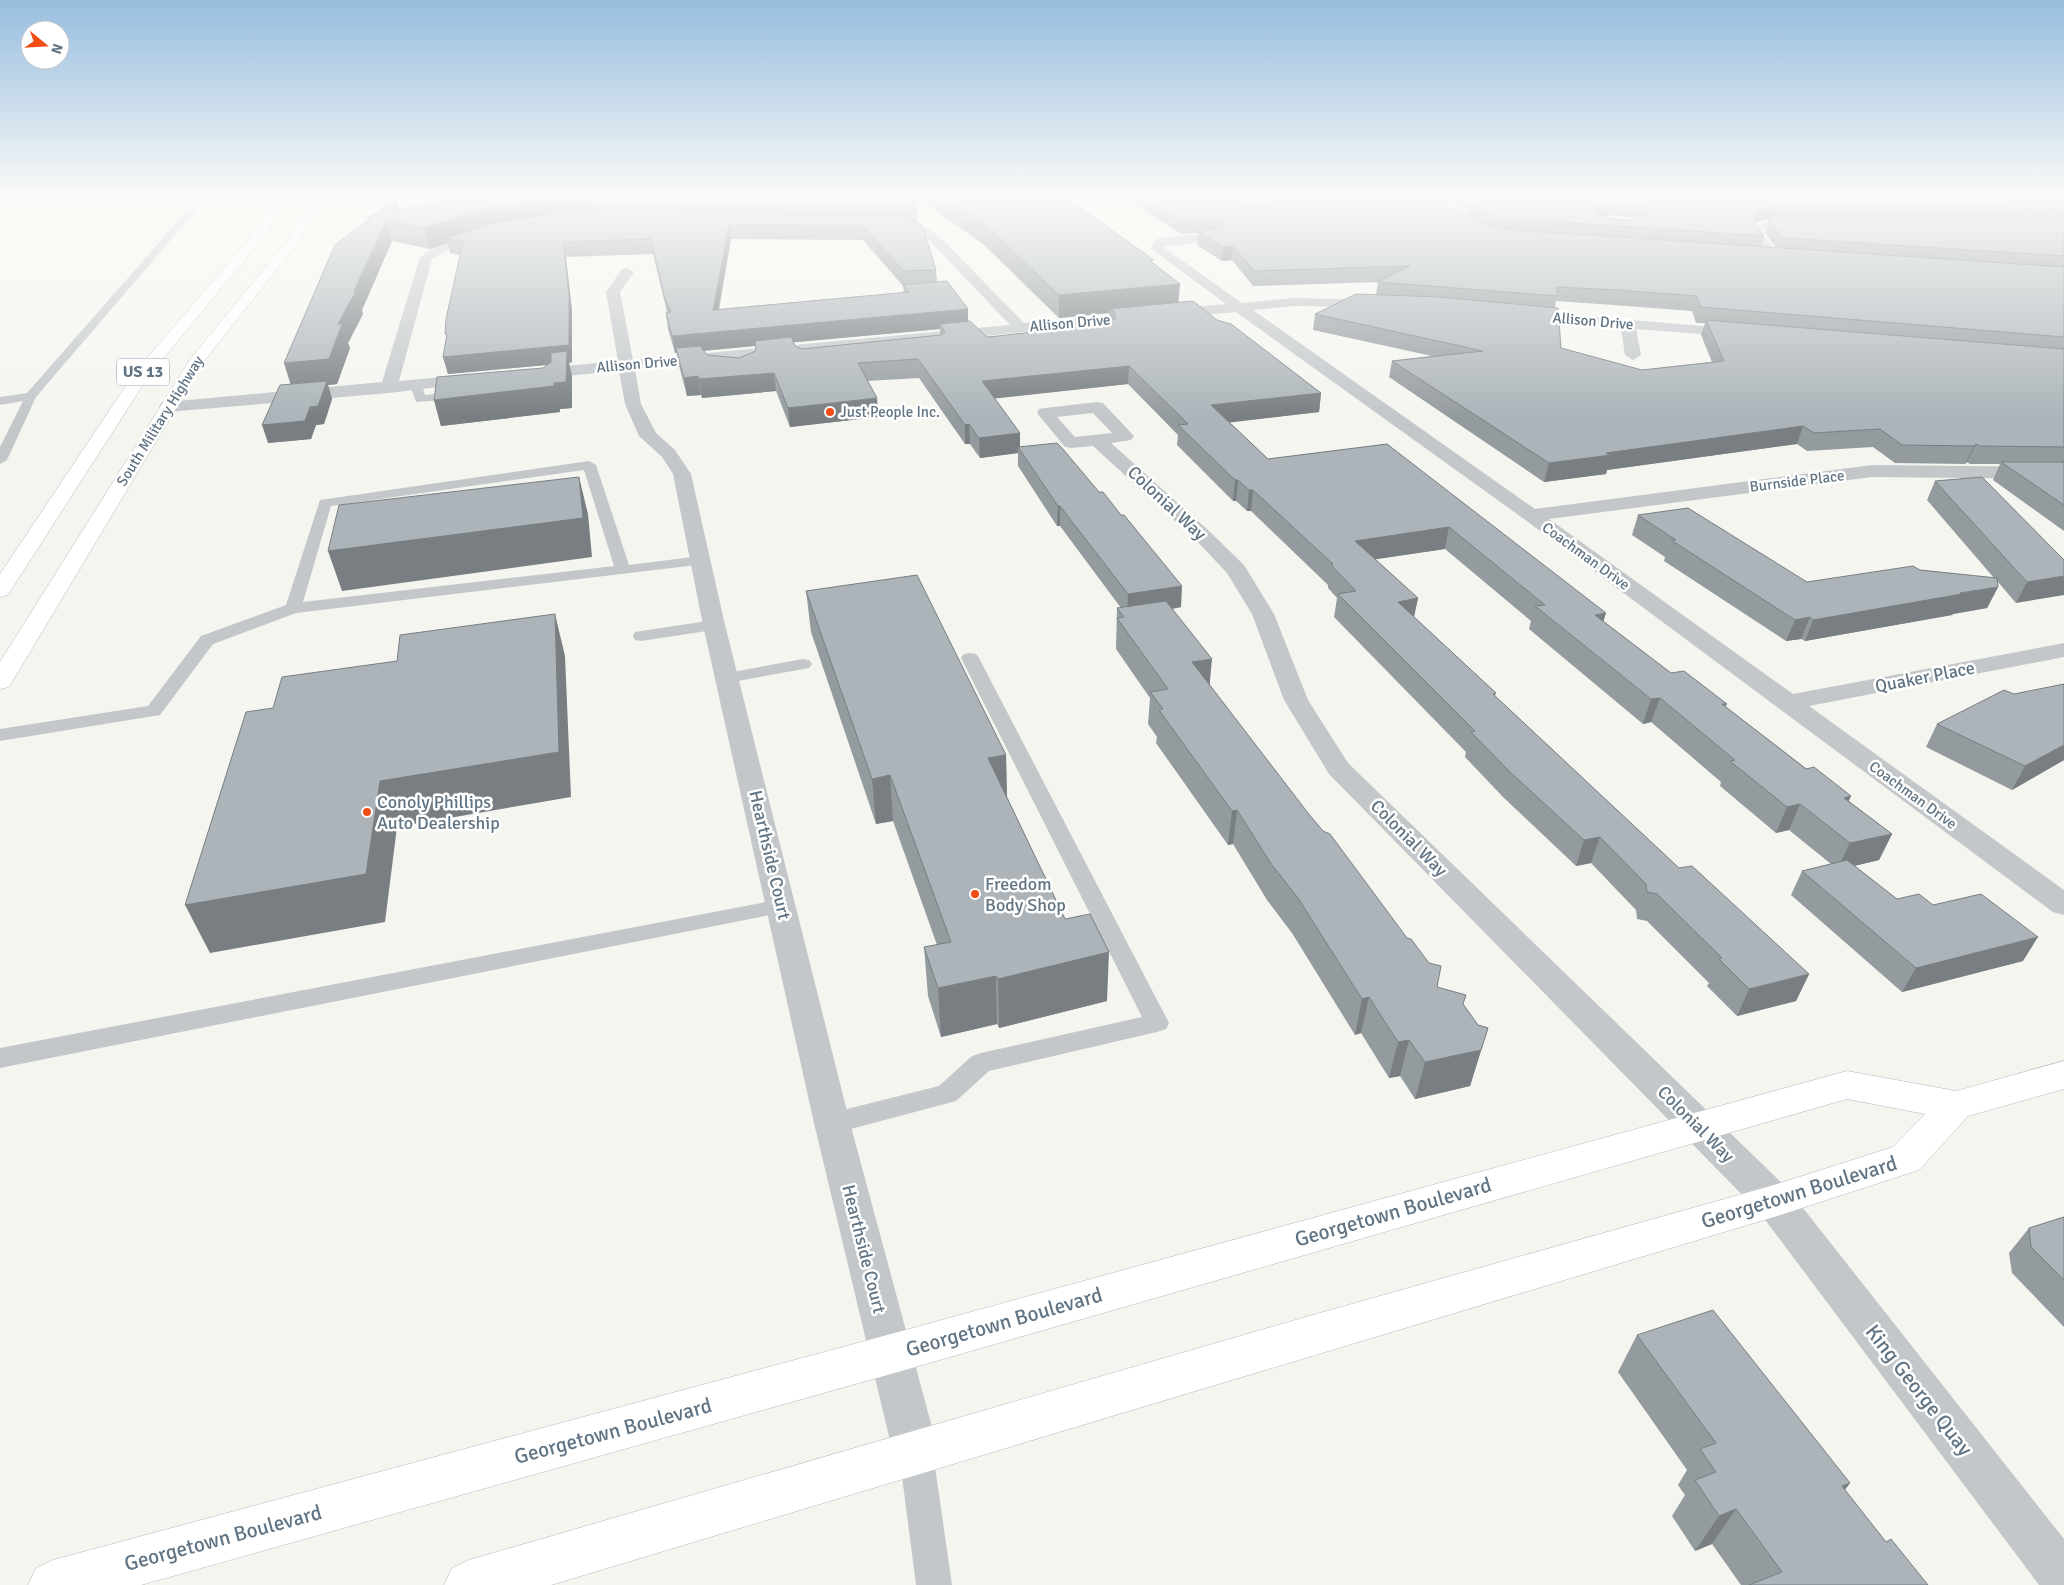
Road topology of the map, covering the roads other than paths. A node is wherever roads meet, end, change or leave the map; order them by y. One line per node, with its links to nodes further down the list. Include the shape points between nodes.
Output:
1 (139, 271): 27 (lane)
2 (228, 271): 37 (main road, US 13, via 141,374)
3 (269, 271): 29 (main road, South Military Highway / US 13, via 199,358)
4 (422, 271): 25 (street)
5 (966, 271): 13 (street)
6 (1187, 271): 9 (street, Coachman Drive)
7 (627, 272): 21 (street, Hearthside Court, via 613,292)
8 (1397, 305): 9 (street, Allison Drive, via 1294,302)
9 (1238, 308): 11 (street, Allison Drive); 34 (street, Coachman Drive)
10 (1512, 314): 12 (street, Allison Drive)
11 (1095, 321): 13 (street, Allison Drive); 15 (lane)
12 (1628, 324): 16 (street, Allison Drive); 20 (street)
13 (1021, 328): 14 (street, Allison Drive)
14 (973, 332): 17 (street, Allison Drive); 18 (lane)
15 (1109, 333)
16 (1757, 334)
17 (929, 336): 19 (lane); 21 (street, Allison Drive, via 801,355)
18 (984, 345)
19 (938, 349)
20 (1633, 355)
21 (625, 366): 22 (street, Allison Drive, via 549,379); 35 (street, Hearthside Court, via 633,404 648,436 669,454 682,474)
22 (521, 375)
23 (493, 378): 24 (street)
24 (416, 385): 25 (street); 26 (lane, via 420,399)
25 (389, 388): 29 (street)
26 (470, 394)
27 (31, 396): 28 (lane); 31 (lane)
28 (0, 401)
29 (167, 407): 45 (main road, South Military Highway / US 13)
30 (1097, 440): 54 (street, Colonial Way, via 1236,570 1263,614 1296,700 1338,768)
31 (4, 444): 32 (lane)
32 (0, 460)
33 (2064, 473): 34 (street, Burnside Place, via 1872,472)
34 (1531, 516): 46 (street, Coachman Drive)
35 (700, 561): 36 (lane); 39 (street, Hearthside Court)
36 (623, 570): 38 (lane); 38 (lane, via 589,464 325,503)
37 (0, 590)
38 (293, 608): 47 (lane, via 207,640 154,711)
39 (714, 625): 40 (lane); 44 (street, Hearthside Court)
40 (642, 636)
41 (2064, 650): 46 (street, Quaker Place)
42 (970, 658): 53 (lane, via 1157,1022 981,1063 947,1094)
43 (803, 664): 44 (lane)
44 (727, 678): 49 (street, Hearthside Court)
45 (0, 682)
46 (1786, 703): 48 (street, Coachman Drive)
47 (0, 735)
48 (2064, 904)
49 (782, 906): 50 (lane); 53 (street, Hearthside Court)
50 (0, 1058)
51 (2064, 1075): 52 (main road, Georgetown Boulevard)
52 (1956, 1105): 54 (main road, Georgetown Boulevard, via 1847,1086); 55 (main road, Georgetown Boulevard, via 1906,1159)
53 (832, 1123): 56 (street, Hearthside Court)
54 (1699, 1126): 55 (street, Colonial Way); 56 (main road, Georgetown Boulevard)
55 (1774, 1201): 57 (main road, Georgetown Boulevard); 58 (street, King George Quay)
56 (891, 1354): 57 (street, Hearthside Court); 59 (main road, Georgetown Boulevard)
57 (916, 1452): 60 (main road, Georgetown Boulevard); 61 (lane)
58 (2064, 1578)
59 (53, 1585)
60 (469, 1585)
61 (934, 1585)

